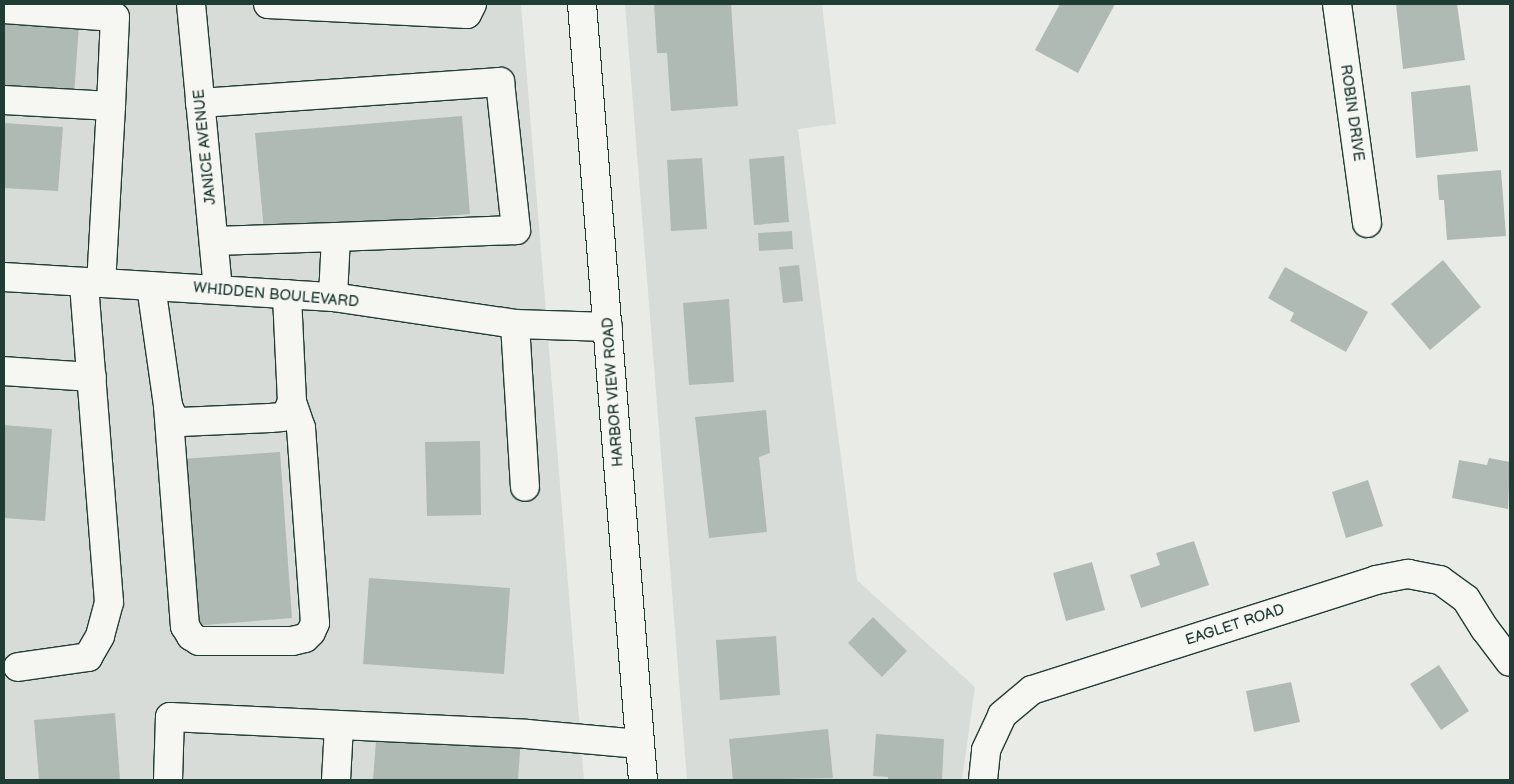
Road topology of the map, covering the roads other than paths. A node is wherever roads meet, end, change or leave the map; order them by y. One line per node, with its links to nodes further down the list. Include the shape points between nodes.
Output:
1 (191, 4): 8 (street, JANICE AVENUE)
2 (268, 4): 3 (street, via 467,14)
3 (472, 4)
4 (582, 4): 20 (street, HARBOR VIEW ROAD)
5 (1337, 4): 10 (street, ROBIN DRIVE)
6 (4, 9): 9 (street, via 115,17)
7 (4, 100): 9 (street)
8 (200, 103): 11 (street, via 500,82 516,230); 12 (street, JANICE AVENUE)
9 (111, 106): 14 (street)
10 (1367, 223)
11 (336, 237): 12 (street); 18 (street)
12 (214, 241): 16 (street, JANICE AVENUE)
13 (4, 277): 14 (street, WHIDDEN BOULEVARD)
14 (92, 282): 15 (street, WHIDDEN BOULEVARD); 22 (street)
15 (151, 286): 16 (street, WHIDDEN BOULEVARD); 24 (street)
16 (218, 290): 17 (street, WHIDDEN BOULEVARD)
17 (287, 294): 18 (street, WHIDDEN BOULEVARD); 23 (street)
18 (334, 297): 19 (street, WHIDDEN BOULEVARD)
19 (515, 324): 20 (street, WHIDDEN BOULEVARD); 25 (street)
20 (608, 327): 29 (street, HARBOR VIEW ROAD)
21 (4, 371): 22 (street)
22 (92, 377): 27 (street, via 109,602 100,636 88,657)
23 (292, 402): 24 (street, via 282,417 190,422 180,422 173,417); 24 (street, via 301,428 315,623 305,638 292,641 199,641 185,626)
24 (168, 406)
25 (525, 487)
26 (1510, 662): 33 (street, EAGLET ROAD, via 1466,599 1440,580 1408,574 1376,580 1032,690 1002,714 986,750)
27 (18, 667)
28 (339, 726): 29 (street, via 363,724 518,733); 30 (street, via 170,717); 31 (street)
29 (640, 744): 32 (street, HARBOR VIEW ROAD)
30 (168, 780)
31 (336, 780)
32 (643, 780)
33 (983, 780)

